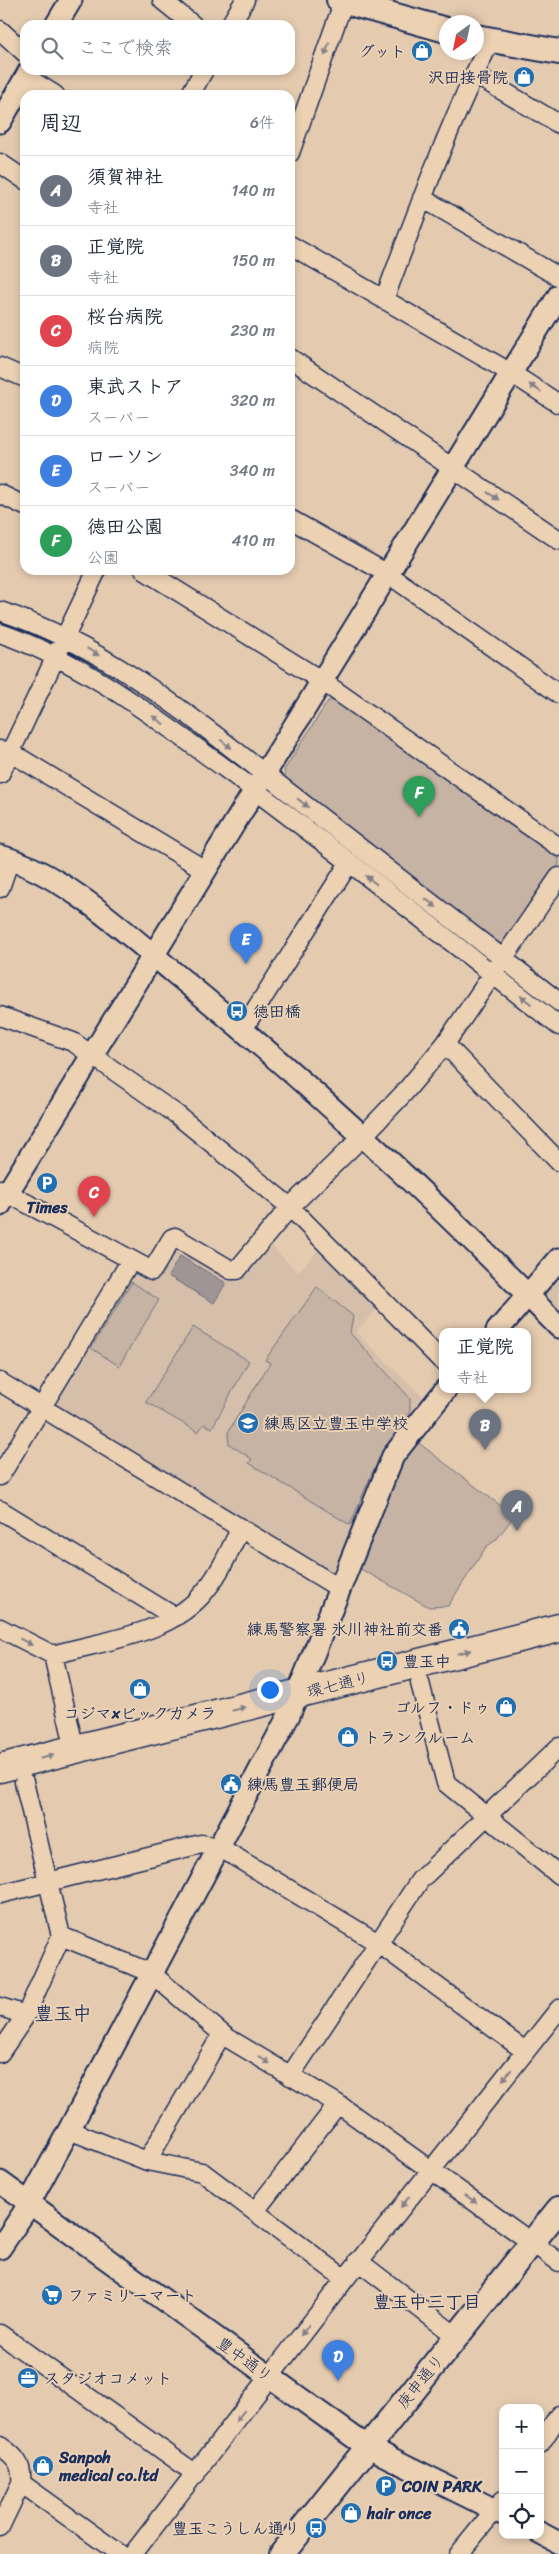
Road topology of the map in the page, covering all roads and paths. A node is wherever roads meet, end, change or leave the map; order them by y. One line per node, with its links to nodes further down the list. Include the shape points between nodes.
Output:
1 (71, 0): 5 (street)
2 (162, 0): 6 (street)
3 (246, 0): 7 (street)
4 (347, 2): 8 (main road); 22 (street, one-way to 22)
5 (59, 20)
6 (187, 20)
7 (233, 20)
8 (439, 28)
9 (0, 30): 11 (street)
10 (484, 38): 12 (main road)
11 (20, 48)
12 (559, 52)
13 (478, 60): 14 (street)
14 (474, 74): 21 (street); 25 (street)
15 (27, 75): 20 (street)
16 (29, 75): 18 (street)
17 (201, 75): 19 (street)
18 (49, 90)
19 (193, 90)
20 (0, 122)
21 (559, 124)
22 (295, 139)
23 (0, 163): 24 (street)
24 (20, 177)
25 (422, 198): 27 (street); 29 (street)
26 (295, 248): 29 (street)
27 (559, 277)
28 (559, 294): 32 (street)
29 (384, 300): 32 (street)
30 (295, 361): 35 (street)
31 (0, 368): 33 (street)
32 (511, 372): 34 (street, one-way to 32); 35 (street)
33 (20, 376)
34 (559, 404)
35 (452, 469): 39 (street, one-way to 39); 40 (street)
36 (0, 494): 37 (street)
37 (20, 504)
38 (295, 522): 40 (street)
39 (559, 540)
40 (388, 574): 47 (street); 48 (street)
41 (95, 575): 45 (street)
42 (152, 575): 47 (street)
43 (0, 611): 45 (street)
44 (0, 633): 46 (street)
45 (64, 637): 46 (street); 51 (street, one-way to 51, via 145,684)
46 (55, 655): 49 (street); 51 (street, one-way to 46)
47 (322, 680): 51 (street); 52 (street)
48 (559, 694)
49 (5, 751): 50 (street); 55 (street)
50 (0, 774)
51 (259, 782): 54 (street); 55 (street); 59 (street, one-way to 59)
52 (559, 847)
53 (5, 858): 57 (street); 58 (street, via 44,875 80,898)
54 (349, 863): 60 (street, one-way to 54); 64 (street)
55 (205, 870): 58 (street)
56 (559, 877): 59 (street)
57 (0, 888)
58 (152, 955): 64 (street); 66 (street)
59 (502, 958): 60 (street); 61 (street)
60 (492, 974): 63 (street, one-way to 60); 65 (street)
61 (559, 1002)
62 (0, 1016): 66 (street, via 73,1042)
63 (559, 1026)
64 (243, 1028): 67 (street)
65 (445, 1044): 67 (street); 68 (street)
66 (92, 1055): 69 (street); 70 (street, via 176,1114)
67 (364, 1135): 70 (street); 73 (street)
68 (559, 1162)
69 (2, 1196): 72 (street)
70 (290, 1207): 72 (street, via 236,1270 176,1237 172,1238 152,1271); 76 (street)
71 (559, 1259): 73 (street)
72 (131, 1260): 79 (street)
73 (528, 1295): 74 (street); 75 (street)
74 (559, 1326)
75 (499, 1328)
76 (439, 1358)
77 (0, 1382): 79 (street)
78 (443, 1393): 83 (street, via 393,1456)
79 (42, 1407): 80 (street); 82 (street)
80 (0, 1476)
81 (0, 1510): 84 (street)
82 (240, 1529): 83 (street); 84 (street, via 206,1590)
83 (339, 1588): 90 (street)
84 (175, 1617): 88 (street, via 157,1627)
85 (0, 1628): 88 (street, one-way to 88)
86 (559, 1628): 90 (main road, 環七通り, one-way to 86)
87 (559, 1647): 89 (main road, 環七通り)
88 (53, 1655): 92 (street)
89 (420, 1683): 90 (main road, 環七通り); 95 (street, via 446,1783)
90 (294, 1705): 92 (main road, 環七通り, one-way to 90); 94 (main road, 環七通り); 96 (street)
91 (559, 1747): 95 (street)
92 (75, 1750): 93 (main road, 環七通り, one-way to 92)
93 (0, 1768)
94 (12, 1784): 98 (street)
95 (486, 1816): 97 (street); 101 (street, via 420,1880)
96 (219, 1847): 98 (street, via 201,1844); 101 (street); 102 (street)
97 (559, 1875)
98 (48, 1882): 99 (street); 100 (street)
99 (0, 1894)
100 (61, 1936): 102 (street); 105 (street)
101 (378, 1943): 107 (street); 109 (street)
102 (151, 1974): 106 (street); 111 (street)
103 (0, 2006): 105 (street)
104 (559, 2009): 107 (street)
105 (26, 2015): 108 (street)
106 (222, 2034): 109 (street, one-way to 109); 112 (street)
107 (525, 2052): 113 (street, one-way to 113)
108 (0, 2053)
109 (290, 2076): 110 (street)
110 (338, 2104): 113 (street); 117 (street)
111 (69, 2130): 112 (street); 115 (street)
112 (147, 2161): 117 (street, via 202,2172)
113 (430, 2171): 118 (street, one-way to 118); 120 (street, one-way to 120)
114 (0, 2182): 115 (street, 豊中通り)
115 (29, 2203): 119 (street); 125 (street, 豊中通り)
116 (559, 2209): 118 (main road, 庚申通り)
117 (255, 2211): 122 (street)
118 (532, 2242): 121 (street); 124 (main road, 庚申通り)
119 (0, 2248)
120 (358, 2262): 122 (street); 124 (street)
121 (559, 2262)
122 (345, 2279): 125 (street, one-way to 125)
123 (0, 2334): 130 (street)
124 (456, 2336): 129 (main road, 庚申通り)
125 (269, 2377): 129 (street, 豊中通り); 130 (street, one-way to 130)
126 (559, 2416): 127 (street)
127 (544, 2438)
128 (0, 2446): 131 (street, via 18,2460)
129 (368, 2447): 132 (street, 豊中通り); 137 (main road, 庚申通り)
130 (196, 2474): 139 (street)
131 (21, 2483): 134 (street); 138 (street)
132 (499, 2508)
133 (499, 2509): 140 (street)
134 (0, 2527)
135 (544, 2535): 136 (street)
136 (559, 2543)
137 (284, 2553)
138 (120, 2554)
139 (132, 2554)
140 (459, 2554)

